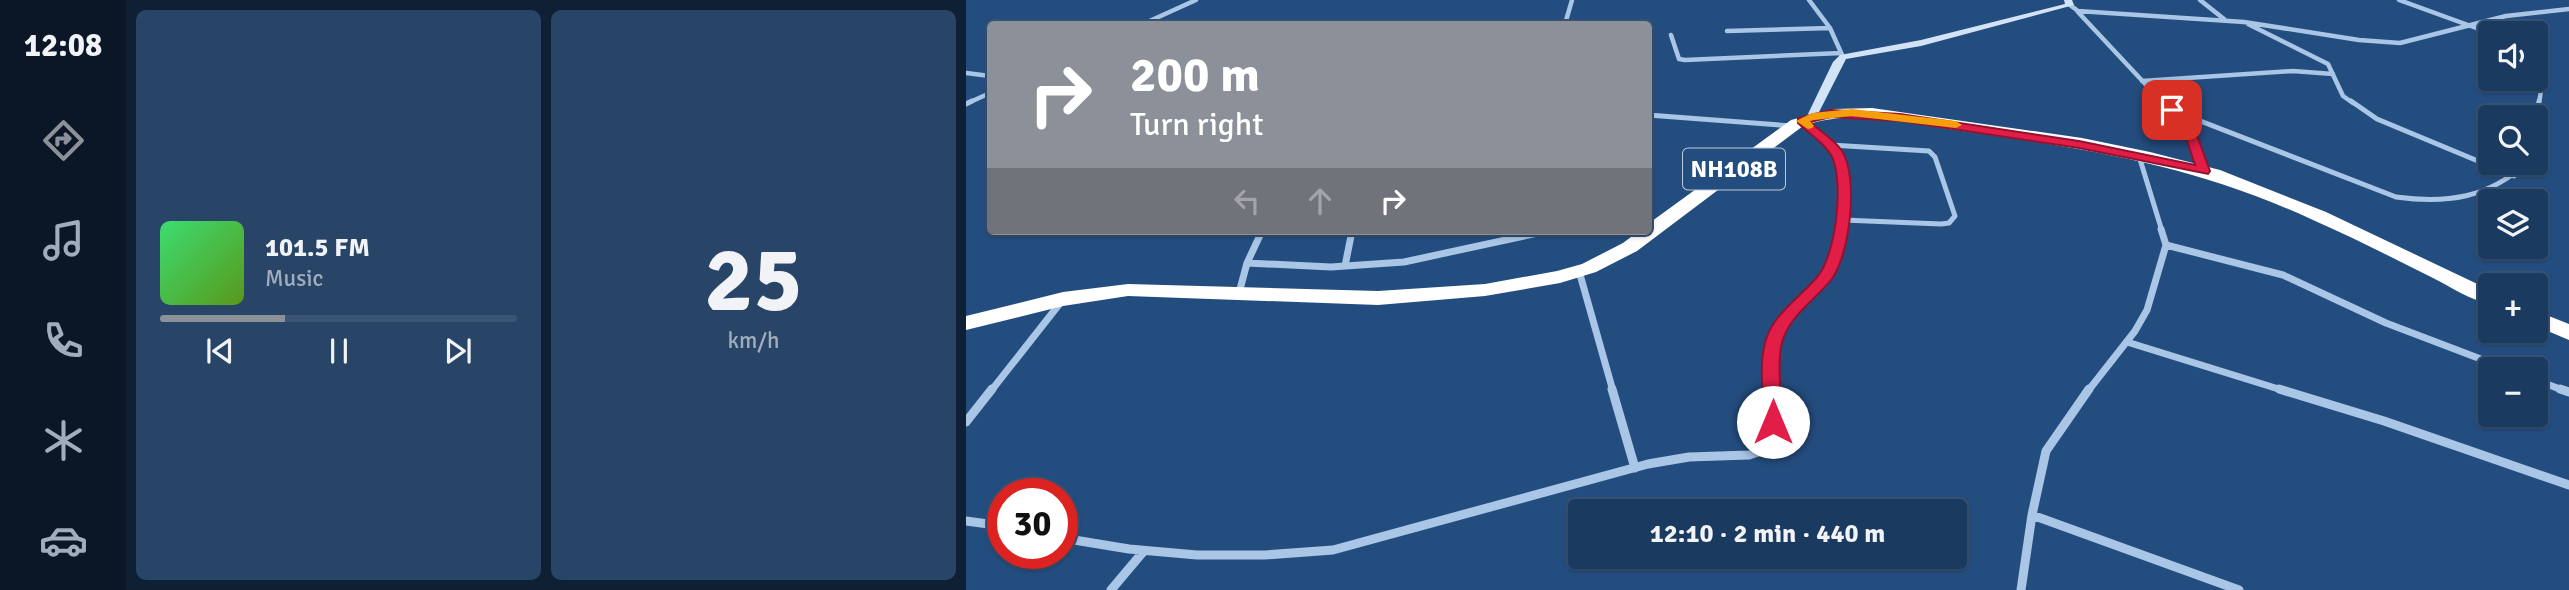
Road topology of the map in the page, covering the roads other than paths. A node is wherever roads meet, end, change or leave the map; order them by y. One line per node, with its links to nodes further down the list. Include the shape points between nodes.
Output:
1 (1196, 0): 9 (street)
2 (1572, 0): 10 (street)
3 (1810, 0): 13 (street)
4 (2200, 0): 8 (street)
5 (2399, 0): 12 (street)
6 (2072, 5): 8 (street); 17 (street, via 1921,43); 21 (street)
7 (2569, 9): 12 (street)
8 (2225, 20): 11 (street)
9 (1150, 21)
10 (1566, 21)
11 (2244, 22): 12 (street, via 2380,43 2412,41); 19 (street, via 2318,57)
12 (2465, 25): 14 (street)
13 (1830, 28): 15 (street); 17 (street)
14 (2478, 29)
15 (1727, 31)
16 (1671, 35): 17 (street, via 1679,59 1685,60)
17 (1842, 55): 26 (street)
18 (966, 73): 20 (street)
19 (2333, 74): 21 (street, via 2293,71); 30 (street, via 2343,96 2377,119)
20 (987, 76)
21 (2142, 81): 24 (street)
22 (987, 94): 23 (street)
23 (966, 104)
24 (2172, 110): 29 (street, via 2192,138); 30 (street, via 2396,197 2453,200)
25 (1652, 115): 26 (street)
26 (1802, 121): 27 (street); 28 (highway, via 1852,113 1888,116); 32 (highway, NH108B)
27 (1830, 145): 31 (street, via 1841,164); 31 (street, via 1929,151 1934,154 1955,216 1941,224)
28 (2139, 156): 29 (highway); 39 (street)
29 (2204, 171): 43 (highway, via 2273,195)
30 (2514, 176)
31 (1843, 220): 54 (street, via 1838,251 1826,276 1784,319 1772,347 1773,438 1766,449)
32 (1652, 231)
33 (1260, 235): 40 (street)
34 (1351, 235): 41 (street)
35 (1512, 235): 38 (street)
36 (1531, 235): 38 (street)
37 (1646, 235): 42 (highway, NH108B)
38 (1512, 240): 41 (street, via 1404,262)
39 (2166, 245): 49 (street, via 2147,310); 50 (street, via 2283,275 2386,323)
40 (1247, 263): 41 (street); 44 (street)
41 (1345, 266)
42 (1579, 271): 44 (highway, NH108B, via 1526,285 1430,296); 54 (street)
43 (2478, 292)
44 (1239, 293): 45 (highway, NH108B, via 1128,290)
45 (1063, 299): 46 (highway, NH108B); 53 (street)
46 (966, 323)
47 (2548, 323): 48 (highway)
48 (2569, 333)
49 (2127, 342): 55 (street, via 2384,421); 56 (street, via 2070,412 2046,451)
50 (2478, 358)
51 (2548, 384): 52 (street)
52 (2569, 392)
53 (966, 422)
54 (1635, 468): 60 (street, via 1333,550 1280,555)
55 (2569, 485)
56 (2032, 515): 62 (street); 63 (street)
57 (966, 521): 58 (street)
58 (987, 524)
59 (1078, 541): 60 (street)
60 (1143, 552): 61 (street)
61 (1111, 590)
62 (2021, 590)
63 (2239, 590)

